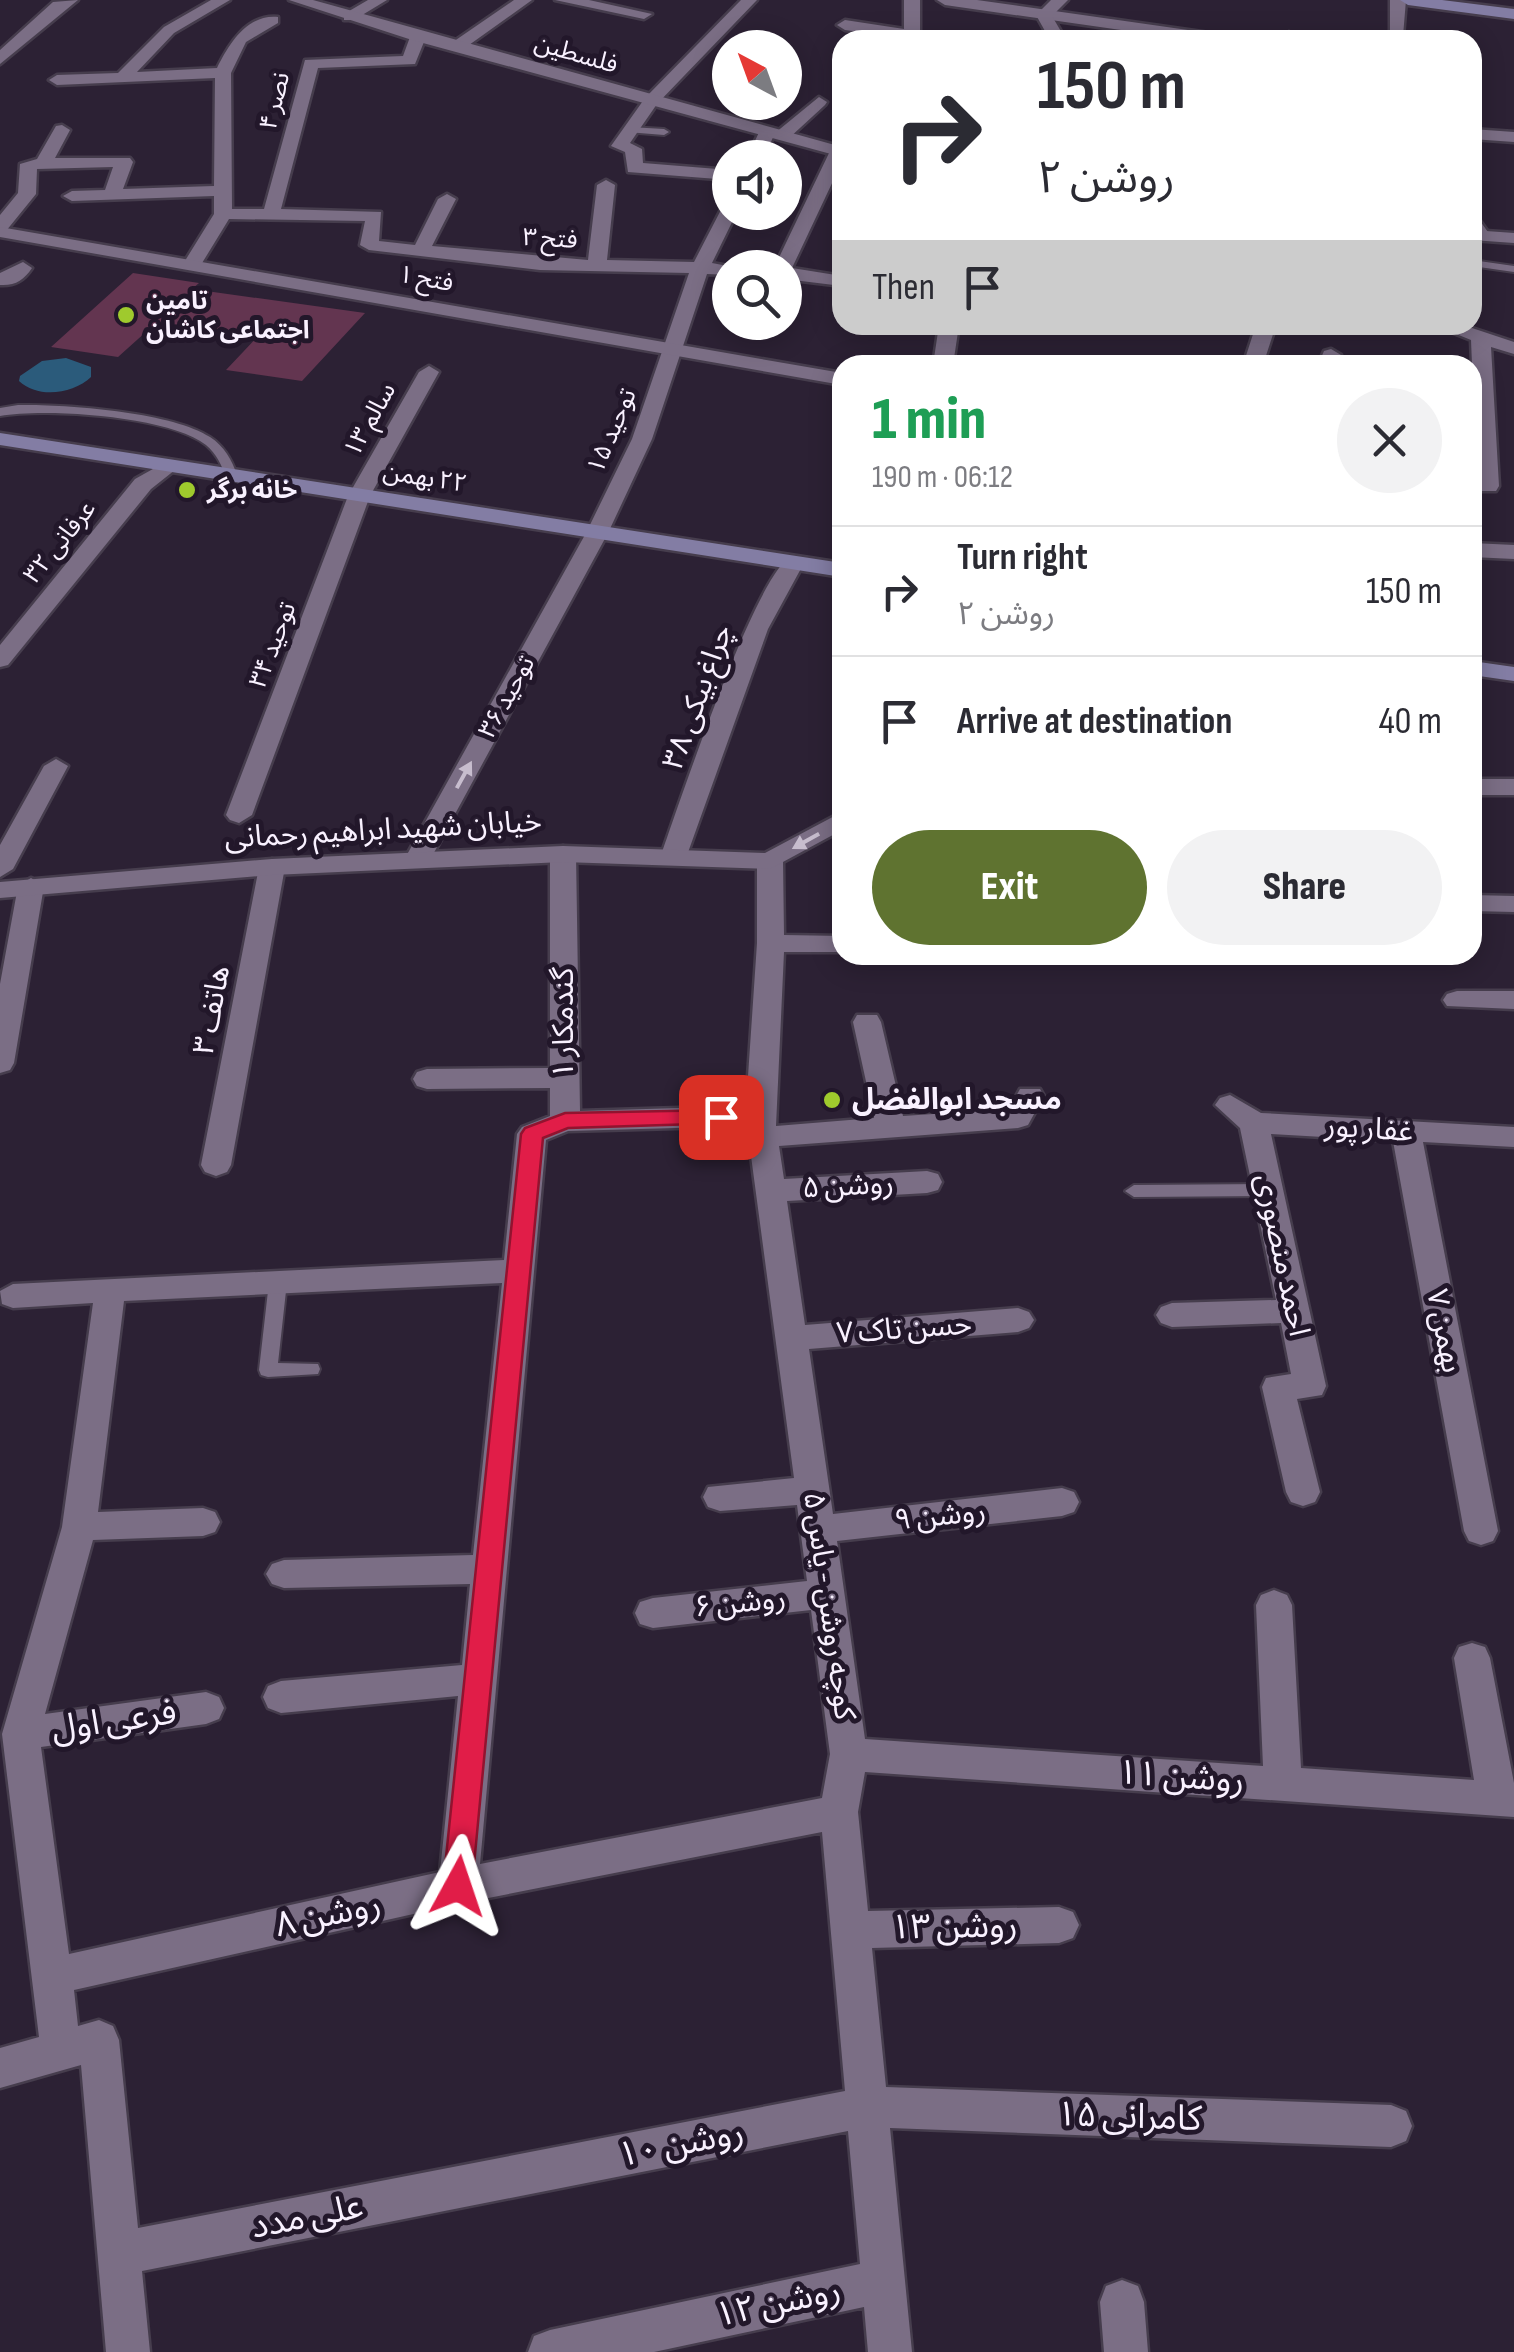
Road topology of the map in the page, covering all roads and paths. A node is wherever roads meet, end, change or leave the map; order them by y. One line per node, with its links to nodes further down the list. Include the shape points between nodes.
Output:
1 (222, 0): 28 (street, via 169,30)
2 (296, 0): 16 (street, فلسطین)
3 (379, 0): 16 (street)
4 (524, 0): 25 (street)
5 (563, 0): 13 (street)
6 (749, 0): 30 (street)
7 (912, 0): 20 (street)
8 (945, 0): 15 (street)
9 (1060, 0): 15 (street)
10 (1398, 0): 23 (street)
11 (1408, 0): 14 (main road)
12 (60, 2): 26 (street)
13 (644, 14)
14 (1514, 14)
15 (1044, 15): 21 (street); 22 (street)
16 (349, 17): 24 (street, فلسطین)
17 (273, 20): 27 (street, via 240,40)
18 (845, 25): 19 (street)
19 (871, 30)
20 (912, 30)
21 (1052, 30)
22 (1130, 30)
23 (1398, 30)
24 (418, 37): 25 (street, فلسطین); 49 (street, نصر ۴, via 409,62 311,63)
25 (456, 47): 30 (street, فلسطین)
26 (0, 59)
27 (223, 76): 28 (street); 44 (street)
28 (122, 77): 29 (street)
29 (57, 80)
30 (650, 101): 33 (street); 35 (street, فلسطین)
31 (819, 102): 35 (street)
32 (62, 130): 40 (street)
33 (630, 130): 34 (lane); 42 (street, via 619,146 634,149 634,168)
34 (664, 132)
35 (774, 134): 38 (street); 39 (street, فلسطین)
36 (1482, 135): 37 (street)
37 (1514, 137)
38 (769, 140)
39 (832, 149)
40 (43, 164): 45 (street, via 124,162); 50 (street, via 29,164 27,194)
41 (832, 170): 55 (street)
42 (712, 174)
43 (606, 185): 58 (street)
44 (220, 190): 45 (street); 48 (street)
45 (112, 195): 46 (street)
46 (72, 196)
47 (447, 199): 54 (street)
48 (223, 214): 49 (street); 56 (street)
49 (272, 215): 54 (street, فتح ۳, via 375,216 369,245)
50 (0, 230): 56 (street, فتح ۱)
51 (719, 230): 60 (street, توحید ۱۵)
52 (1482, 232): 53 (street)
53 (1514, 238)
54 (421, 250): 58 (street, فتح ۳)
55 (794, 250)
56 (192, 264): 68 (street, فتح ۱)
57 (1482, 264): 62 (lane)
58 (598, 266): 60 (street, فتح ۳)
59 (22, 268): 65 (street)
60 (700, 268): 61 (street, فتح ۳); 68 (street, توحید ۱۵)
61 (712, 268)
62 (1514, 269)
63 (802, 273): 64 (street)
64 (832, 278)
65 (0, 279)
66 (1477, 335): 67 (street)
67 (1480, 336): 69 (street); 70 (street)
68 (673, 348): 72 (street, فتح ۱); 82 (street, توحید ۱۵, via 642,439)
69 (1514, 348)
70 (1481, 355)
71 (428, 372): 81 (street, سالم ۱۳)
72 (832, 377)
73 (1514, 399): 74 (street)
74 (1482, 407)
75 (0, 412): 78 (lane, via 18,406 63,409 199,436 226,457)
76 (0, 439): 77 (main road, ٢٢ بهمن)
77 (168, 466): 78 (main road, ٢٢ بهمن); 87 (street, عرفانی ۳۲, via 143,484)
78 (231, 475): 81 (main road, ٢٢ بهمن)
79 (1482, 486): 80 (street)
80 (1514, 489)
81 (359, 496): 82 (main road, ٢٢ بهمن); 93 (street, توحید ۳۴)
82 (597, 533): 85 (main road, ٢٢ بهمن); 97 (street, توحید ۳۶, one-way to 82)
83 (1482, 550): 84 (street)
84 (1514, 552)
85 (793, 563): 86 (main road, ٢٢ بهمن); 96 (street, چراغ بیکی ۳۸, via 756,629)
86 (832, 569)
87 (0, 660)
88 (1482, 669): 89 (main road)
89 (1514, 674)
90 (56, 766): 100 (street)
91 (1482, 786): 92 (street)
92 (1514, 787)
93 (239, 815)
94 (832, 826): 98 (street, one-way to 98)
95 (563, 854): 96 (street, خیابان شهید ابراهیم رحمانی); 97 (street, خیابان شهید ابراهیم رحمانی); 111 (street, گندمکار ۱)
96 (673, 858): 98 (street, خیابان شهید ابراهیم رحمانی)
97 (417, 860): 99 (street, خیابان شهید ابراهیم رحمانی)
98 (770, 861): 105 (street, کوچه روشن - یاس ۵)
99 (272, 866): 101 (street, خیابان شهید ابراهیم رحمانی); 120 (street, هاتف ۳)
100 (0, 869)
101 (32, 886): 102 (street, خیابان شهید ابراهیم رحمانی); 110 (street)
102 (0, 890)
103 (1482, 903): 104 (street)
104 (1514, 904)
105 (771, 943): 106 (street); 116 (street, کوچه روشن - یاس ۵)
106 (832, 944)
107 (1457, 1000): 108 (street)
108 (1514, 1000)
109 (867, 1022): 117 (street)
110 (0, 1063)
111 (563, 1078): 112 (street); 115 (street, گندمکار ۱)
112 (428, 1080)
113 (1024, 1107): 117 (street)
114 (1242, 1114): 118 (street, غفار پور); 122 (street, احمد منصوری)
115 (565, 1121): 116 (street); 125 (street, گندمکار ۱, via 532,1134)
116 (761, 1127): 117 (street); 123 (street, کوچه روشن - یاس ۵)
117 (890, 1127)
118 (1406, 1131): 119 (street, غفار پور); 141 (street, بهمن ۷)
119 (1514, 1138)
120 (216, 1164)
121 (927, 1182): 123 (street, روشن ۵)
122 (1268, 1190): 124 (lane); 129 (street, احمد منصوری)
123 (770, 1191): 132 (street, کوچه روشن - یاس ۵)
124 (1134, 1191)
125 (519, 1271): 126 (street); 142 (street, گندمکار ۱)
126 (278, 1282): 127 (street); 133 (lane, via 268,1370)
127 (110, 1290): 128 (street); 139 (street)
128 (13, 1296)
129 (1294, 1311): 130 (street); 135 (street, احمد منصوری, via 1310,1386 1278,1388)
130 (1172, 1315)
131 (1018, 1320): 132 (street, حسن تاک ۷)
132 (789, 1338): 134 (street, کوچه روشن - یاس ۵)
133 (311, 1369)
134 (813, 1490): 136 (street); 140 (street, کوچه روشن - یاس ۵)
135 (1303, 1492)
136 (720, 1497)
137 (1062, 1502): 140 (street, روشن ۹)
138 (203, 1522): 139 (street)
139 (80, 1527): 151 (street)
140 (819, 1529): 144 (street, کوچه روشن - یاس ۵)
141 (1481, 1530)
142 (488, 1570): 143 (street); 148 (street, گندمکار ۱)
143 (284, 1574)
144 (827, 1593): 146 (street, روشن ۶); 152 (street, کوچه روشن - یاس ۵)
145 (1274, 1605): 153 (street)
146 (652, 1613)
147 (1472, 1658): 154 (street)
148 (477, 1679): 149 (street); 156 (street, گندمکار ۱)
149 (280, 1697)
150 (206, 1708): 151 (street, فرعی اول)
151 (22, 1734): 159 (street)
152 (848, 1754): 153 (street, روشن ۱۱); 155 (street, کوچه روشن - یاس ۵)
153 (1282, 1784): 154 (street, روشن ۱۱)
154 (1505, 1799)
155 (839, 1812): 156 (street, روشن ۸); 158 (street, کوچه روشن - یاس ۵)
156 (458, 1886): 159 (street, روشن ۸)
157 (1059, 1925): 158 (street, روشن ۱۳)
158 (849, 1930): 162 (street, کوچه روشن - یاس ۵)
159 (52, 1976): 160 (street)
160 (80, 2045): 161 (street); 165 (street)
161 (0, 2068)
162 (866, 2107): 163 (street, کامرانی ۱۵); 164 (street, روشن ۱۰); 166 (street, کوچه روشن - یاس ۵)
163 (1392, 2126)
164 (495, 2180): 165 (street, علی مدد)
165 (119, 2254): 169 (street)
166 (882, 2280): 168 (street, روشن ۱۲); 171 (street, کوچه روشن - یاس ۵)
167 (1122, 2302): 172 (street)
168 (616, 2345): 170 (street, روشن ۱۲)
169 (128, 2352)
170 (550, 2352)
171 (890, 2352)
172 (1126, 2352)

